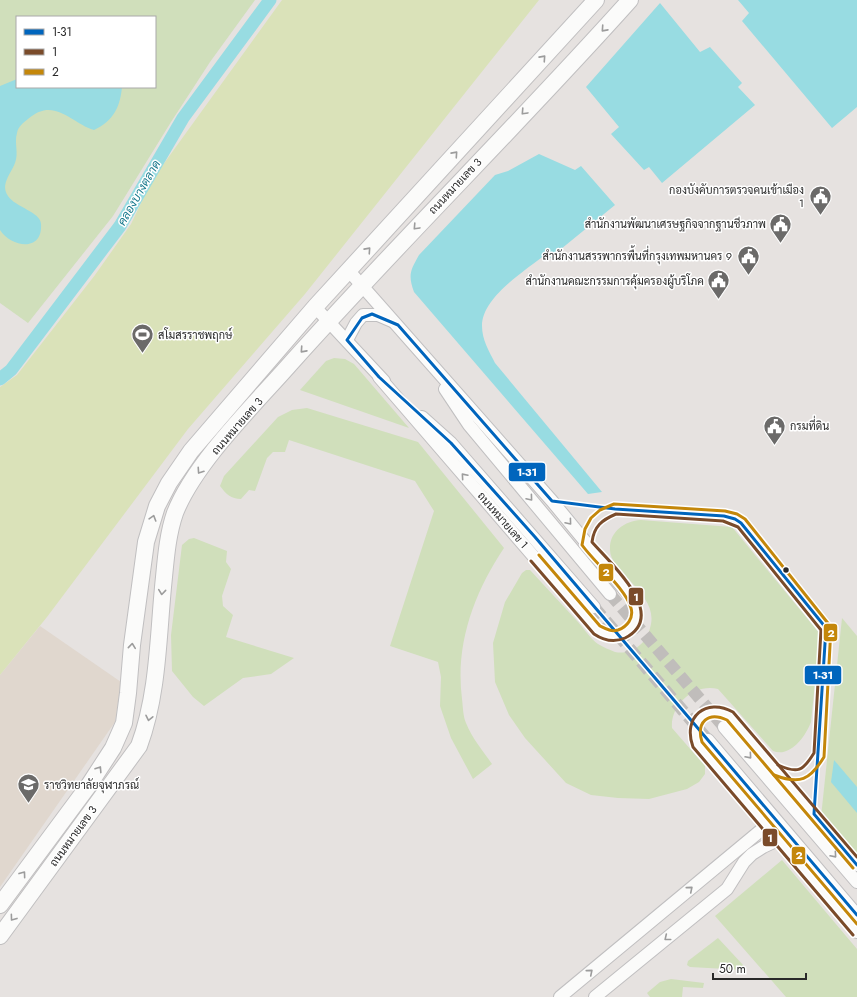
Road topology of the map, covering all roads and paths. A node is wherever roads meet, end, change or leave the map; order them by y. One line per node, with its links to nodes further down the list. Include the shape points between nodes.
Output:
1 (596, 0): 3 (street, ถนนหมายเลข 3, one-way to 1)
2 (630, 0): 4 (street, ถนนหมายเลข 3, one-way to 4)
3 (349, 271): 4 (street); 5 (street, ถนนหมายเลข 3)
4 (362, 285): 6 (street, ถนนหมายเลข 3); 7 (street)
5 (315, 307): 6 (street, ถนนหมายเลข 1); 21 (street, ถนนหมายเลข 3, one-way to 5, via 89,785 113,748 124,723 146,542 158,503 191,451)
6 (328, 321): 8 (street, ถนนหมายเลข 1); 24 (street, ถนนหมายเลข 3, one-way to 24, via 216,450 184,494 175,514 166,550 156,679 148,723 139,746)
7 (398, 325): 8 (street, via 378,315 368,314 359,319); 9 (street)
8 (347, 340): 10 (street, ถนนหมายเลข 1)
9 (415, 345): 10 (street, ถนนหมายเลข 1, one-way to 10, via 552,501 630,596 636,607 636,620 628,631 610,636 597,630); 11 (street, one-way to 11, via 469,425)
10 (379, 377): 12 (street, ถนนหมายเลข 1, via 451,443)
11 (610, 594)
12 (594, 607)
13 (724, 727): 19 (street, one-way to 19)
14 (708, 740): 22 (street)
15 (766, 826): 16 (street); 17 (street); 18 (street, via 694,739 694,727 705,714 719,711 730,716)
16 (778, 840): 20 (street, via 752,854); 23 (street)
17 (719, 865): 20 (street, via 730,863 735,869); 25 (street, one-way to 17)
18 (857, 866)
19 (857, 882)
20 (727, 889): 26 (street, one-way to 26)
21 (0, 905)
22 (857, 915)
23 (857, 932)
24 (0, 936)
25 (560, 997)
26 (595, 997)

